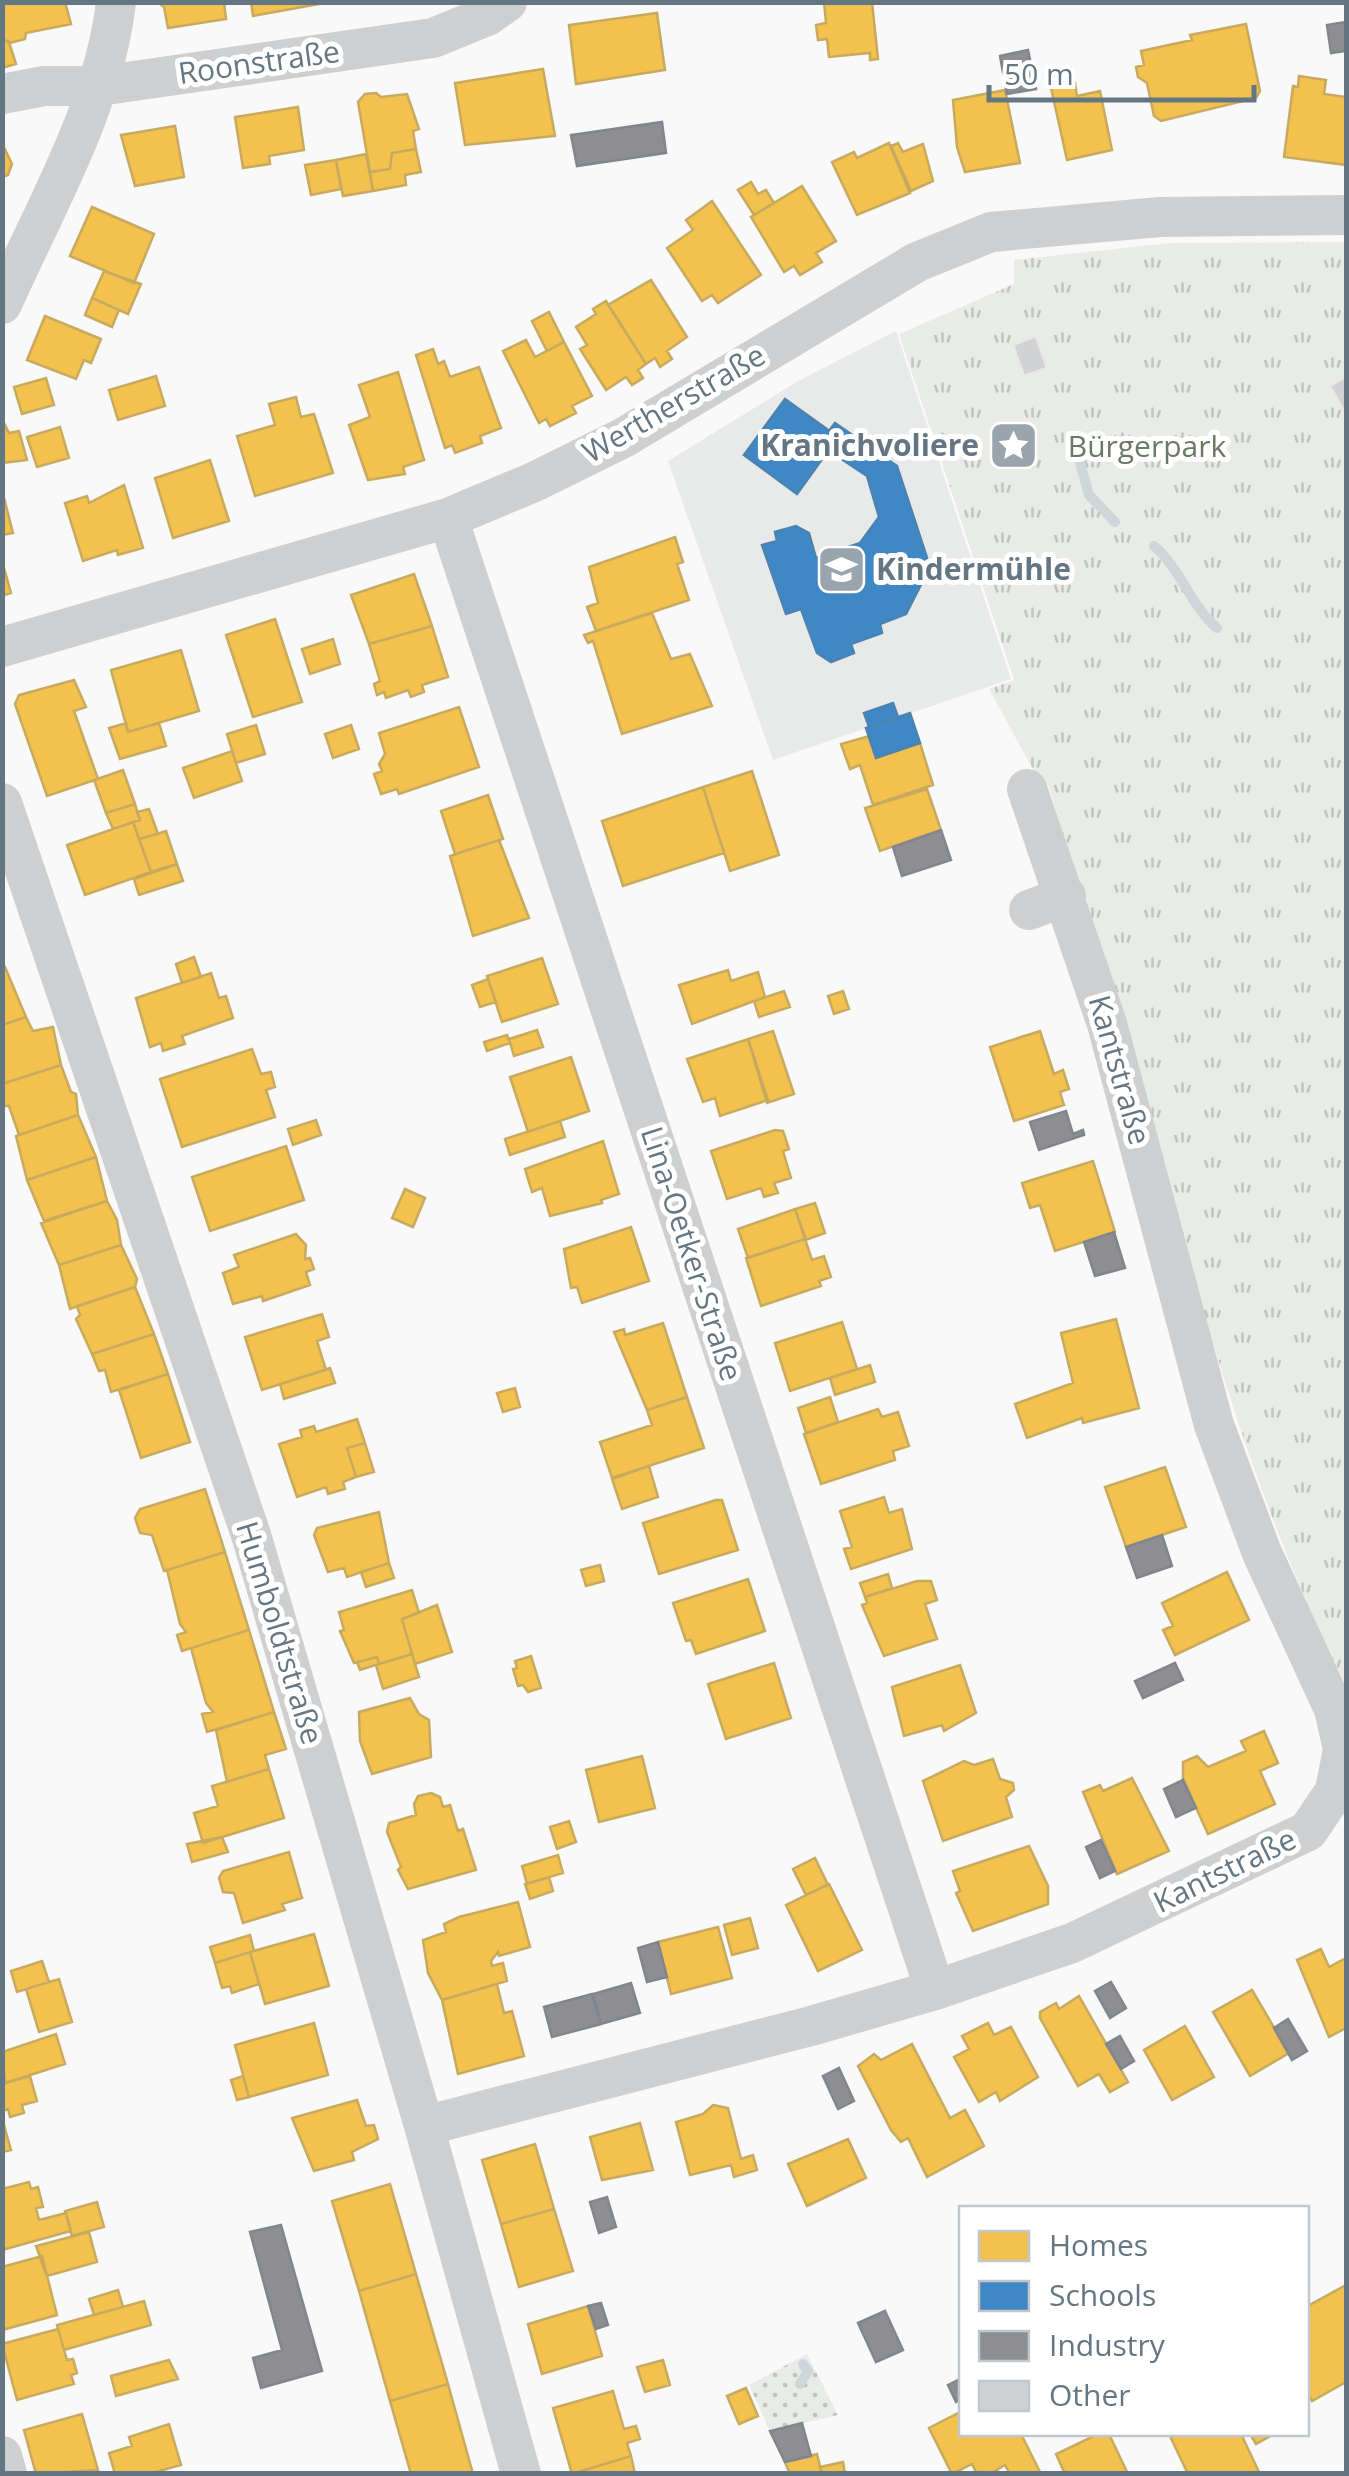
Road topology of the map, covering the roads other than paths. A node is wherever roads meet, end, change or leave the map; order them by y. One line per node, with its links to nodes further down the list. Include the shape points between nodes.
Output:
1 (116, 2): 3 (street)
2 (507, 2): 3 (street, Roonstraße, via 433,38)
3 (99, 86): 4 (street, Roonstraße); 6 (street)
4 (2, 94)
5 (1346, 215): 7 (street, Wertherstraße, via 1160,217 991,232 958,242 623,438)
6 (2, 304)
7 (448, 518): 8 (street, Wertherstraße); 11 (street, Lina-Oetker-Straße)
8 (2, 647)
9 (1027, 789): 11 (street, Kantstraße, via 1047,903 1107,1024 1214,1425 1262,1553 1334,1709 1343,1749 1335,1791 1308,1831 1072,1943)
10 (2, 802): 12 (street, Humboldtstraße, via 252,1538)
11 (935, 1990): 12 (street, Kantstraße)
12 (424, 2126): 15 (street, Humboldtstraße)
13 (2, 2456): 14 (street)
14 (8, 2474)
15 (521, 2474)

